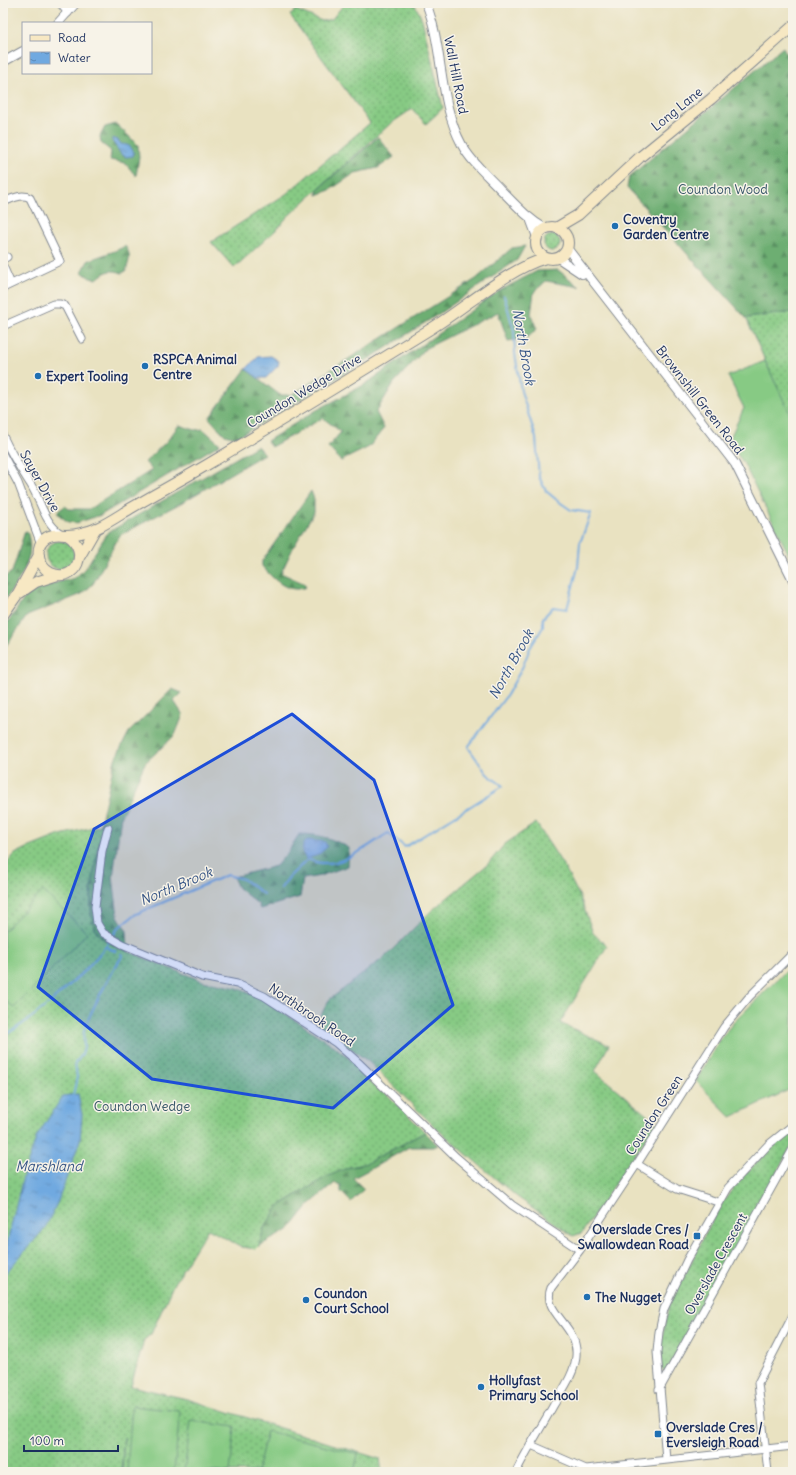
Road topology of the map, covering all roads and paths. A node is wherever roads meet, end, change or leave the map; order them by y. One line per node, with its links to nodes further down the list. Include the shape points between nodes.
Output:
1 (60, 3): 4 (street)
2 (76, 3): 4 (street)
3 (426, 3): 11 (street, Wall Hill Road, via 435,32 449,113 462,145 472,160)
4 (68, 13): 5 (street)
5 (59, 22)
6 (793, 26): 10 (main road, Long Lane, via 711,99 640,157)
7 (22, 52): 8 (street)
8 (3, 62)
9 (3, 202): 21 (street, via 25,195 30,198 62,264)
10 (578, 214): 12 (main road, Long Lane); 13 (main road, Long Lane)
11 (531, 221): 12 (street, Wall Hill Road); 14 (street, Wall Hill Road)
12 (551, 228): 13 (main road, via 562,231); 14 (main road)
13 (566, 238): 15 (main road)
14 (536, 241): 16 (main road, via 538,252); 19 (main road, Coundon Wedge Drive)
15 (567, 248): 17 (main road); 20 (street, Brownshill Green Road)
16 (546, 258): 17 (main road); 19 (main road, Coundon Wedge Drive)
17 (558, 258): 20 (street)
18 (3, 266): 21 (street)
19 (521, 268): 27 (main road, Coundon Wedge Drive, via 438,324 341,384)
20 (590, 280): 33 (street, Brownshill Green Road, via 735,464)
21 (11, 284): 22 (street)
22 (3, 288)
23 (3, 326): 24 (street, via 52,304 60,304 65,306)
24 (82, 339)
25 (3, 436): 28 (street, Sayer Drive, via 14,460 37,495 49,523)
26 (3, 455): 29 (street, Sayer Drive, via 18,483)
27 (96, 528): 28 (main road, Coundon Wedge Drive); 31 (main road)
28 (63, 534): 29 (main road, Coundon Wedge Drive, via 48,536); 31 (main road, via 76,542)
29 (41, 544): 30 (main road)
30 (39, 555): 32 (main road, via 39,560 46,570); 34 (main road)
31 (80, 556): 32 (main road, via 73,571)
32 (58, 575): 34 (main road, via 36,582)
33 (793, 580)
34 (17, 595): 35 (main road)
35 (3, 615)
36 (108, 828): 42 (street, Northbrook Road, via 102,851 95,907 97,923 103,933 122,944 202,977 237,984 264,996 336,1043 456,1158 512,1205)
37 (793, 953): 40 (street, Coundon Green, via 749,997 724,1027)
38 (793, 1125): 41 (street, Overslade Crescent, via 745,1168)
39 (793, 1149): 44 (street, Overslade Crescent)
40 (637, 1164): 41 (street, via 677,1189); 42 (street, Coundon Green)
41 (718, 1202): 44 (street, Overslade Crescent, via 664,1309 657,1352)
42 (580, 1250): 45 (street, Coundon Green, via 551,1288 548,1299 551,1308 571,1332 576,1356 568,1379)
43 (793, 1315): 47 (street, via 758,1383)
44 (659, 1390): 48 (street, Overslade Crescent)
45 (531, 1445): 48 (street, via 583,1468); 49 (street)
46 (793, 1446): 47 (street)
47 (765, 1449): 48 (street); 50 (street)
48 (666, 1459)
49 (516, 1472)
50 (768, 1472)

